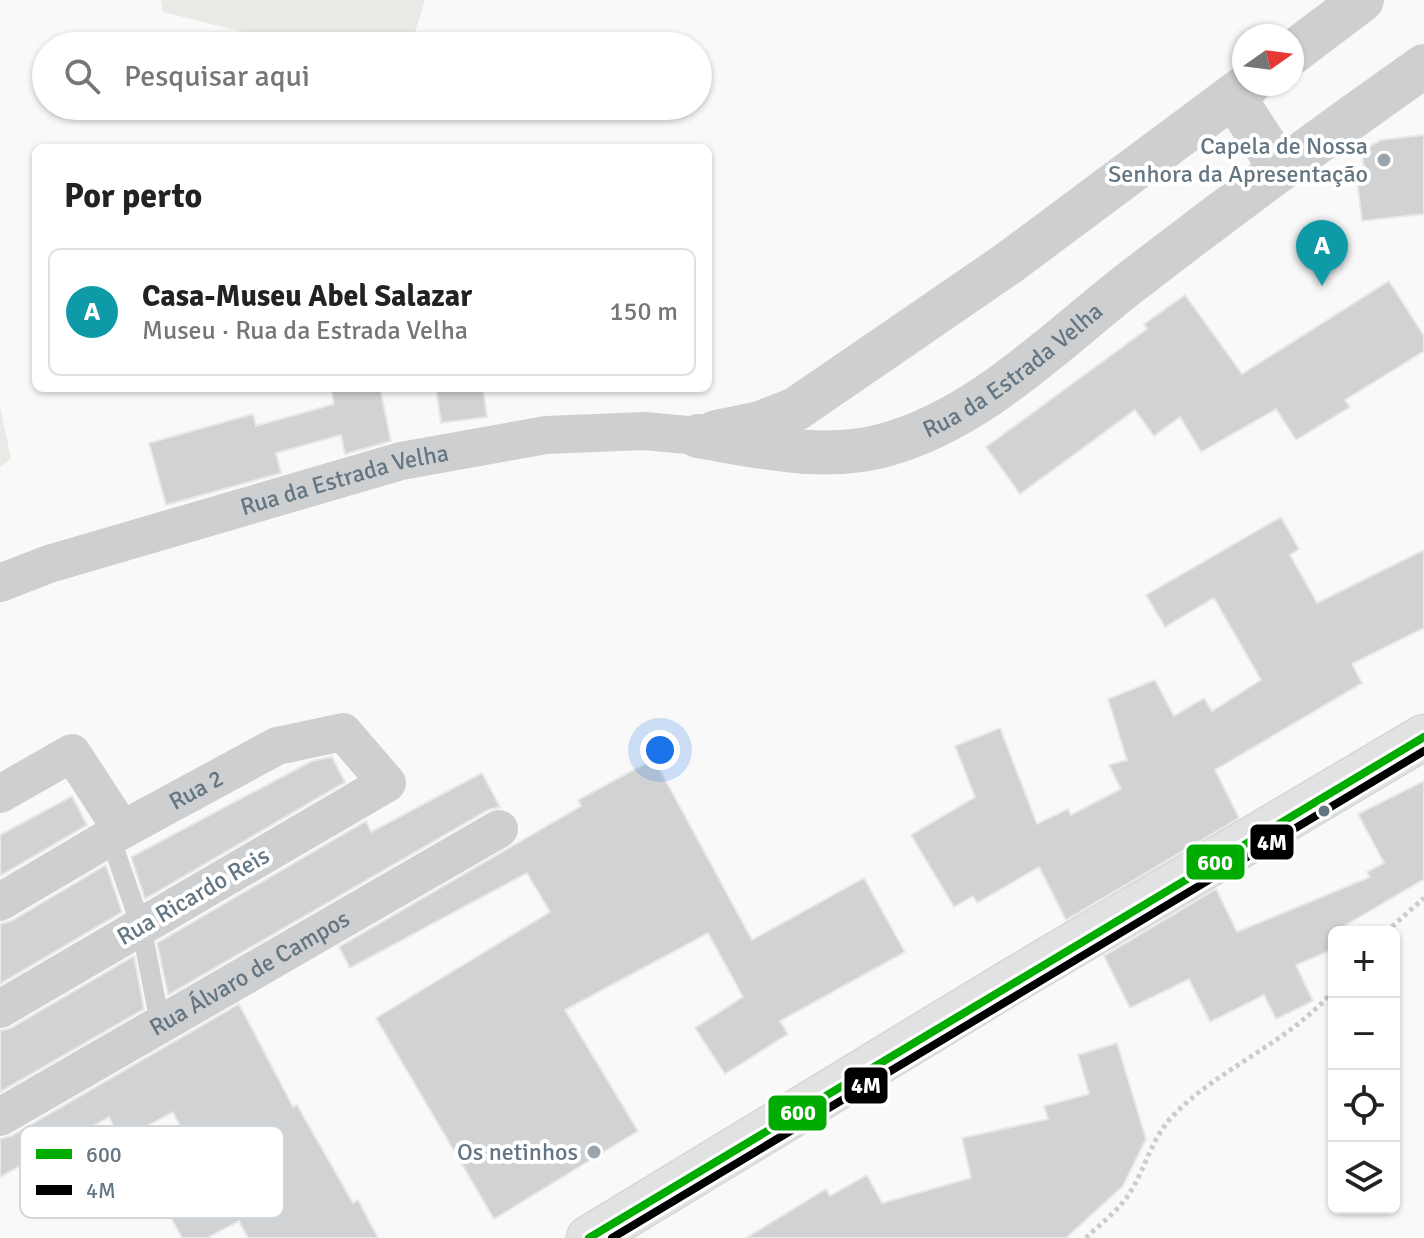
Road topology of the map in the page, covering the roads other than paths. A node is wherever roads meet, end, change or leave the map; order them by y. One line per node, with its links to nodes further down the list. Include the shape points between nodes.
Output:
1 (1362, 0): 2 (street)
2 (1304, 44)
3 (1424, 66): 6 (street, Rua da Estrada Velha)
4 (1233, 96): 7 (street, Rua da Estrada Velha, via 1010,262 796,409)
5 (1244, 96): 6 (street, Rua da Estrada Velha)
6 (1280, 168): 7 (street, Rua da Estrada Velha, via 1023,369 948,421 883,446 803,453)
7 (698, 436): 8 (street, Rua da Estrada Velha, via 644,431 546,435 401,461)
8 (0, 583)
9 (1424, 737): 19 (main road)
10 (387, 783): 13 (street, Rua 2, via 343,732 277,746); 15 (street, Rua Ricardo Reis)
11 (0, 794): 13 (street, via 72,753)
12 (499, 829): 17 (street, Rua Álvaro de Campos)
13 (116, 833): 14 (street, Rua 2); 15 (lane)
14 (0, 902)
15 (141, 926): 16 (street, Rua Ricardo Reis); 17 (lane)
16 (0, 1009)
17 (160, 1023): 18 (street, Rua Álvaro de Campos)
18 (0, 1117)
19 (589, 1238)

